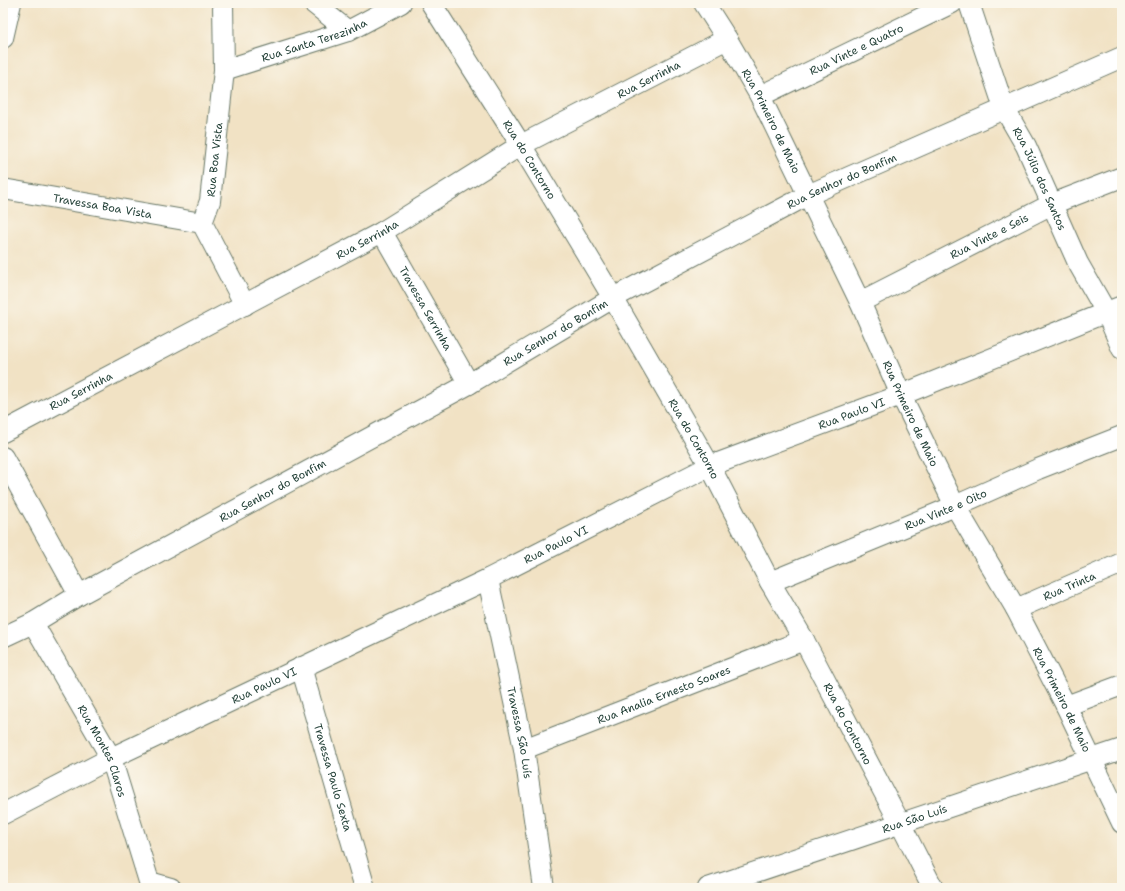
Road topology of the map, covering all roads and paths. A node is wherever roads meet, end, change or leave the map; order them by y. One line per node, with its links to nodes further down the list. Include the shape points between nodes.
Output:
1 (11, 3): 10 (street)
2 (222, 3): 13 (street, Rua Boa Vista)
3 (313, 3): 9 (street)
4 (401, 3): 9 (street, Rua Santa Terezinha)
5 (431, 3): 16 (street, Rua do Contorno)
6 (704, 3): 11 (street, Rua Primeiro de Maio)
7 (952, 3): 14 (street, Rua Vinte e Quatro)
8 (969, 3): 15 (street, Rua Júlio dos Santos)
9 (348, 31): 13 (street, Rua Santa Terezinha)
10 (3, 38)
11 (727, 39): 14 (street, Rua Primeiro de Maio); 16 (street, Rua Serrinha)
12 (1122, 57): 15 (street, Rua Senhor do Bonfim)
13 (224, 70): 21 (street, Rua Boa Vista, via 210,201)
14 (760, 96): 19 (street, Rua Primeiro de Maio)
15 (1004, 108): 19 (street, Rua Senhor do Bonfim); 20 (street, Rua Júlio dos Santos, via 1026,146)
16 (521, 145): 22 (street, Rua Serrinha); 23 (street, Rua do Contorno)
17 (1122, 177): 20 (street, Rua Vinte e Seis)
18 (3, 190): 21 (street, Travessa Boa Vista)
19 (808, 195): 23 (street, Rua Senhor do Bonfim); 24 (street, Rua Primeiro de Maio)
20 (1052, 204): 24 (street, Rua Vinte e Seis); 26 (street, Rua Júlio dos Santos, via 1078,263)
21 (202, 223): 25 (street)
22 (382, 232): 25 (street, Rua Serrinha); 28 (street, Travessa Serrinha)
23 (613, 298): 28 (street, Rua Senhor do Bonfim); 33 (street, Rua do Contorno)
24 (860, 302): 29 (street, Rua Primeiro de Maio)
25 (245, 305): 30 (street, Rua Serrinha)
26 (1114, 309): 27 (street, Rua Júlio dos Santos); 29 (street, Rua Paulo VI)
27 (1122, 349)
28 (469, 384): 38 (street, Rua Senhor do Bonfim)
29 (901, 395): 33 (street, Rua Paulo VI); 34 (street, Rua Primeiro de Maio)
30 (3, 432)
31 (1122, 436): 34 (street, Rua Vinte e Oito, via 1038,469)
32 (3, 457): 38 (street)
33 (710, 466): 36 (street, Rua Paulo VI); 37 (street, Rua do Contorno)
34 (955, 506): 37 (street, Rua Vinte e Oito); 39 (street, Rua Primeiro de Maio)
35 (1122, 563): 39 (street, Rua Trinta)
36 (488, 579): 43 (street, Rua Paulo VI); 46 (street, Travessa São Luís)
37 (770, 582): 42 (street, Rua do Contorno)
38 (79, 595): 40 (street, Rua Senhor do Bonfim)
39 (1016, 610): 45 (street, Rua Primeiro de Maio)
40 (33, 622): 41 (street, Rua Senhor do Bonfim); 48 (street, Rua Montes Claros)
41 (3, 637)
42 (804, 640): 46 (street, Rua Analia Ernesto Soares); 52 (street, Rua do Contorno)
43 (301, 667): 48 (street, Rua Paulo VI); 55 (street, Travessa Paulo Sexta)
44 (1122, 685): 45 (street)
45 (1066, 706): 49 (street, Rua Primeiro de Maio)
46 (524, 749): 56 (street, Travessa São Luís)
47 (1122, 749): 49 (street, Rua São Luís)
48 (112, 758): 50 (street, Rua Paulo VI); 53 (street, Rua Montes Claros)
49 (1092, 760): 51 (street, Rua Primeiro de Maio); 52 (street, Rua São Luís)
50 (3, 814)
51 (1122, 823)
52 (901, 824): 57 (street, Rua São Luís); 58 (street, Rua do Contorno)
53 (150, 885): 54 (street)
54 (171, 888)
55 (364, 888)
56 (544, 888)
57 (708, 888)
58 (933, 888)

